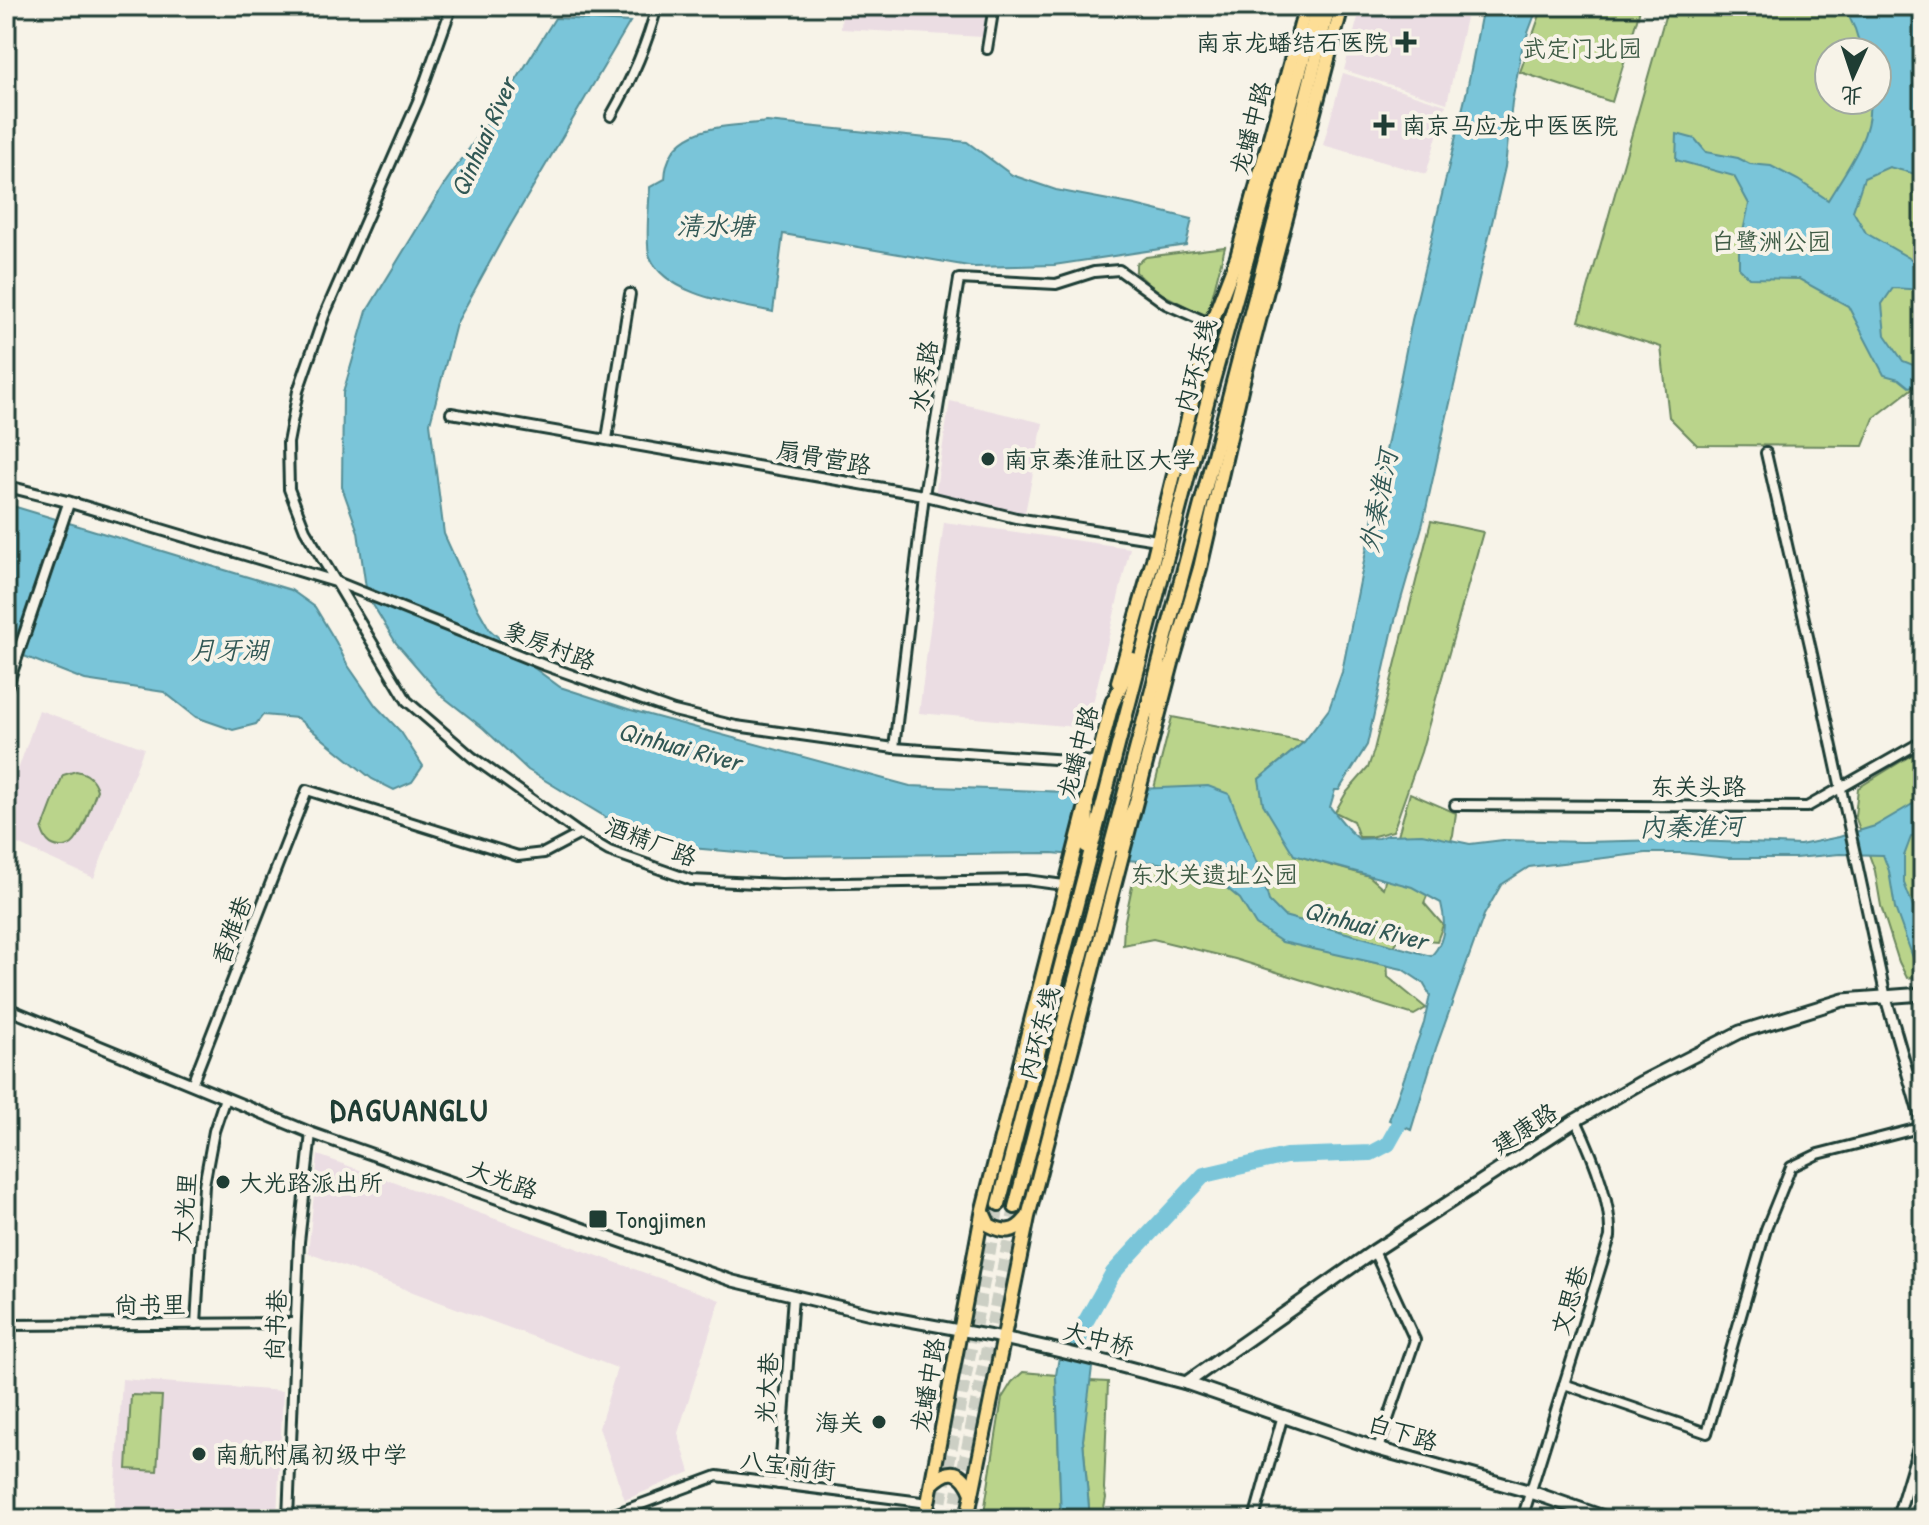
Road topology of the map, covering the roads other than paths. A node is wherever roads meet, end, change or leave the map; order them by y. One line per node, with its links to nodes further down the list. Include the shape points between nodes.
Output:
1 (452, 6): 19 (street, 酒精厂路, via 298,391 288,443 289,489 305,530)
2 (657, 6): 9 (street, via 650,34)
3 (994, 6): 8 (street)
4 (1306, 6): 11 (main road, 龙蟠中路, via 1237,257)
5 (1318, 6): 20 (main road, 内环东线)
6 (1329, 6): 21 (main road, 内环东线)
7 (1342, 6): 24 (main road)
8 (987, 49)
9 (611, 116)
10 (630, 294): 13 (street)
11 (1211, 324): 16 (street, 水秀路, via 1166,304 1119,270 1056,284 959,279); 18 (main road, 龙蟠中路)
12 (451, 413): 13 (street, 扇骨营路)
13 (607, 439): 16 (street, 扇骨营路)
14 (1766, 453): 28 (street)
15 (6, 486): 17 (street, 象房村路)
16 (924, 495): 18 (street, 扇骨营路, via 1016,518); 26 (street, 水秀路)
17 (69, 502): 19 (street, 象房村路); 22 (street)
18 (1157, 540): 23 (main road, 龙蟠中路)
19 (337, 582): 26 (street, 象房村路, via 544,665 690,715); 32 (street, 酒精厂路, via 407,701 472,757)
20 (1147, 631): 23 (main road); 33 (main road, 内环东线)
21 (1165, 633): 24 (main road); 34 (main road, 内环东线)
22 (6, 689)
23 (1111, 707): 27 (main road, 龙蟠中路)
24 (1157, 719): 31 (main road)
25 (1923, 741): 28 (street, 东关头路)
26 (894, 748): 27 (street, 象房村路)
27 (1096, 762): 29 (main road, 龙蟠中路)
28 (1841, 789): 30 (street, 东关头路, via 1807,807); 37 (street)
29 (1087, 800): 33 (main road); 35 (main road, 龙蟠中路)
30 (1455, 805)
31 (1134, 808): 34 (main road); 47 (main road)
32 (580, 834): 35 (street, 酒精厂路, via 609,851 691,880 1026,880); 39 (street, 香雅巷, via 544,853 518,856 307,790)
33 (1086, 869): 44 (main road, 内环东线)
34 (1103, 869): 45 (main road, 内环东线)
35 (1064, 885): 46 (main road, 龙蟠中路)
36 (1923, 994): 37 (main road, 建康路)
37 (1886, 998): 41 (main road, 建康路, via 1843,1000 1740,1032); 42 (street)
38 (6, 1008): 39 (street, 大光路)
39 (192, 1084): 40 (street, 大光路)
40 (225, 1098): 43 (street, 大光路); 51 (street, 大光里, via 204,1185)
41 (1576, 1120): 48 (main road, 建康路); 56 (street, 文思巷, via 1611,1227)
42 (1923, 1127): 56 (street, via 1818,1154 1791,1167 1766,1229 1707,1433)
43 (311, 1133): 49 (street, 大光路, via 733,1281); 50 (street, 尚书巷)
44 (999, 1204)
45 (1015, 1207)
46 (983, 1209): 47 (main road, via 989,1225 1005,1231 1015,1230); 53 (main road, 龙蟠中路)
47 (1028, 1217): 54 (main road)
48 (1374, 1251): 55 (main road, 建康路); 59 (street, via 1415,1340)
49 (793, 1296): 53 (street, 大光路); 60 (street, 光大巷)
50 (295, 1323): 51 (street, 尚书里); 65 (street, 尚书巷)
51 (196, 1324): 52 (street, 尚书里)
52 (6, 1325)
53 (959, 1329): 54 (street, 大光路); 61 (main road, 龙蟠中路)
54 (1003, 1338): 55 (main road, 大中桥, bridge); 63 (main road)
55 (1186, 1383): 57 (main road, 白下路)
56 (1564, 1384): 62 (street, 文思巷)
57 (1283, 1415): 59 (main road, 白下路); 69 (street)
58 (1923, 1433): 72 (street)
59 (1378, 1449): 62 (main road, 白下路)
60 (779, 1484): 64 (street, 八宝前街); 66 (street, 八宝前街, via 717,1476)
61 (932, 1484): 63 (main road, via 940,1476 957,1473); 64 (main road, 龙蟠中路)
62 (1531, 1492): 70 (street, 文思巷); 71 (main road, 白下路)
63 (972, 1493): 68 (main road)
64 (929, 1503): 67 (main road, 龙蟠中路)
65 (288, 1519)
66 (601, 1519)
67 (925, 1519)
68 (967, 1519)
69 (1254, 1519)
70 (1522, 1519)
71 (1609, 1519)
72 (1897, 1519)

